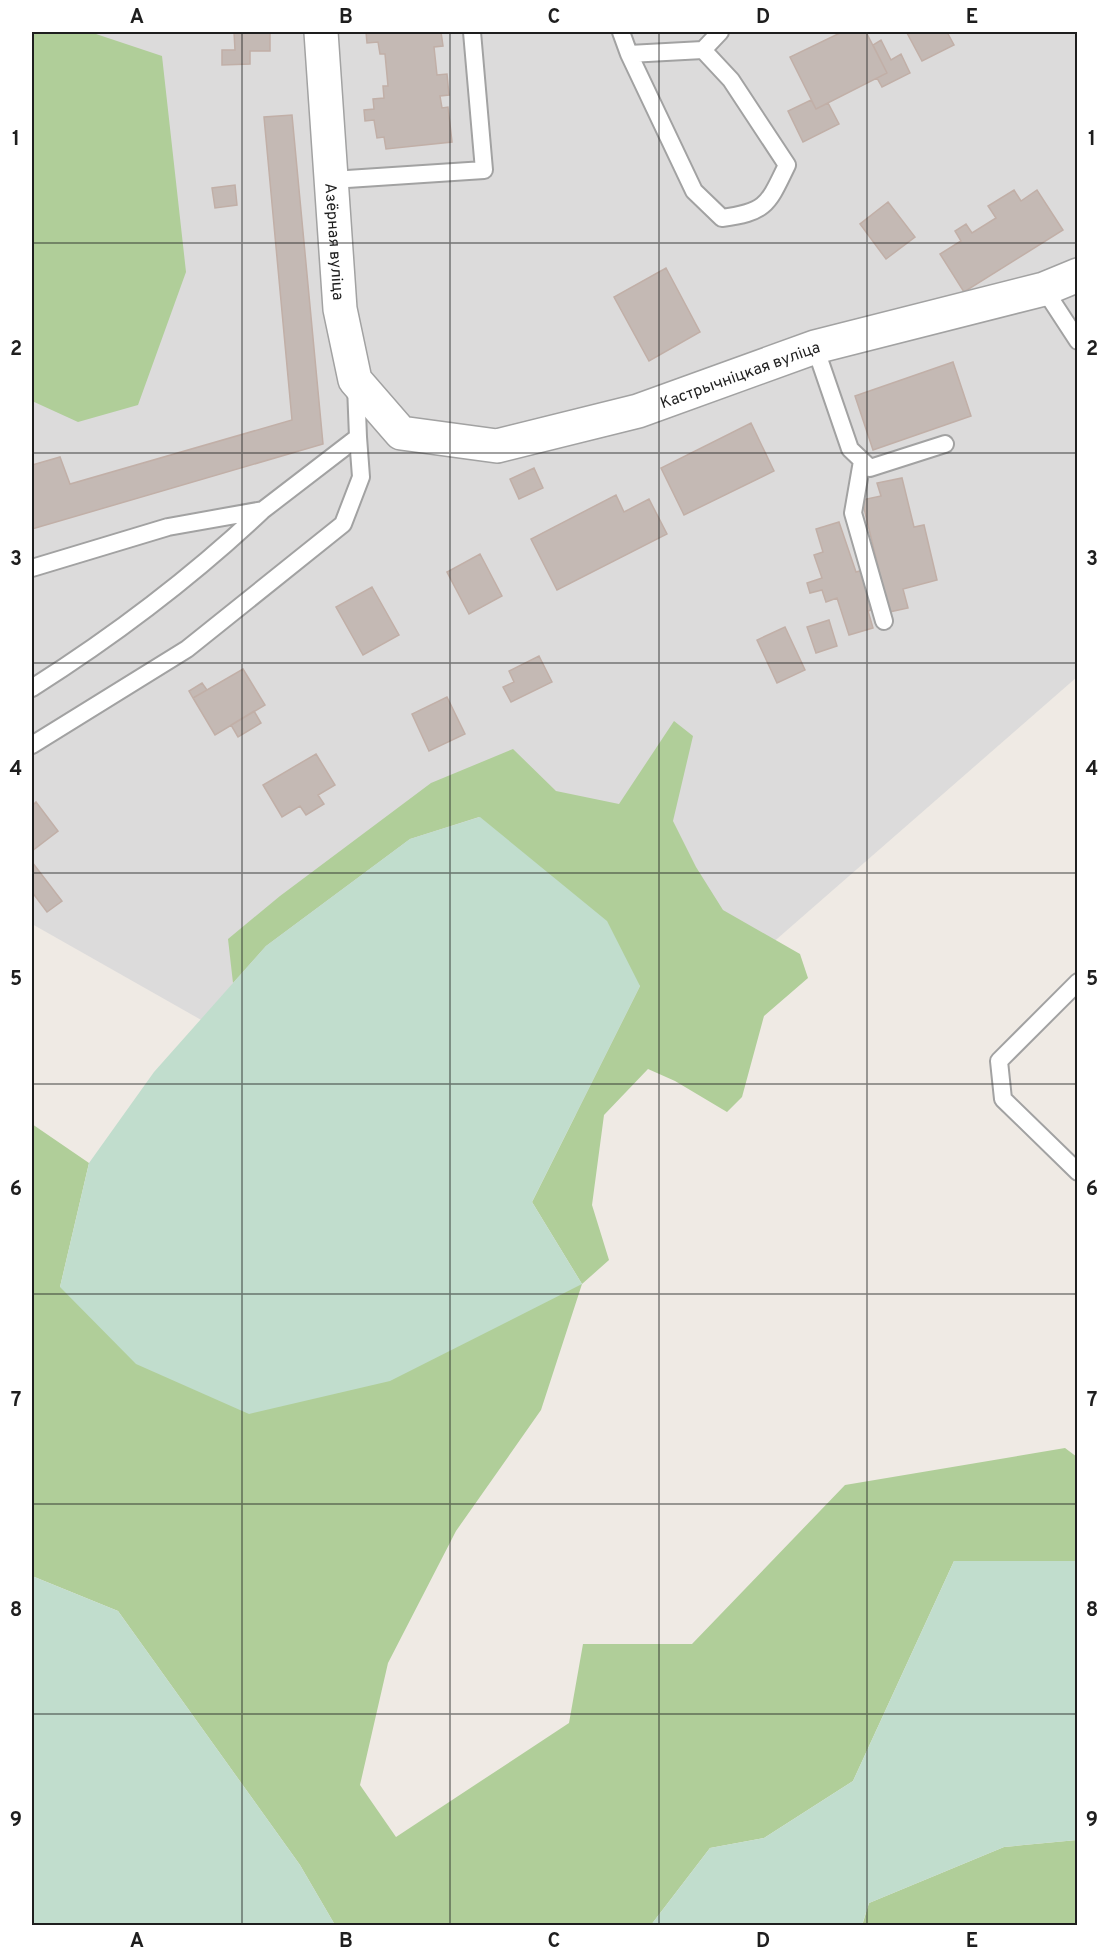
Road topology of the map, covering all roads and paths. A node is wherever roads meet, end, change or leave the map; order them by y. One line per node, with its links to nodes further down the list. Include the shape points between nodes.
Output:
1 (321, 32): 7 (street, Азёрная вуліца)
2 (472, 32): 7 (lane, via 484,170)
3 (621, 32): 6 (lane)
4 (720, 32): 5 (lane)
5 (703, 50): 6 (lane); 6 (lane, via 731,80 787,165 771,198 750,214 722,218 694,191)
6 (629, 54)
7 (332, 180): 12 (street, Азёрная вуліца, via 340,309)
8 (1077, 275): 9 (street, Кастрычніцкая вуліца)
9 (1044, 289): 10 (lane); 11 (street, Кастрычніцкая вуліца)
10 (1077, 340)
11 (814, 347): 13 (street, Кастрычніцкая вуліца, via 638,411 496,446); 16 (lane, via 850,448)
12 (355, 380): 13 (street, Азёрная вуліца); 14 (lane)
13 (401, 433)
14 (358, 436): 17 (lane); 21 (lane, via 361,477 343,524 188,649)
15 (945, 444): 16 (lane, via 870,468)
16 (862, 461): 19 (lane, via 853,513)
17 (263, 510): 18 (lane, via 168,527); 20 (lane, via 198,570 97,647)
18 (32, 568)
19 (884, 621)
20 (32, 688)
21 (32, 746)
22 (1077, 982): 23 (lane, via 999,1061 1003,1099)
23 (1077, 1172)

